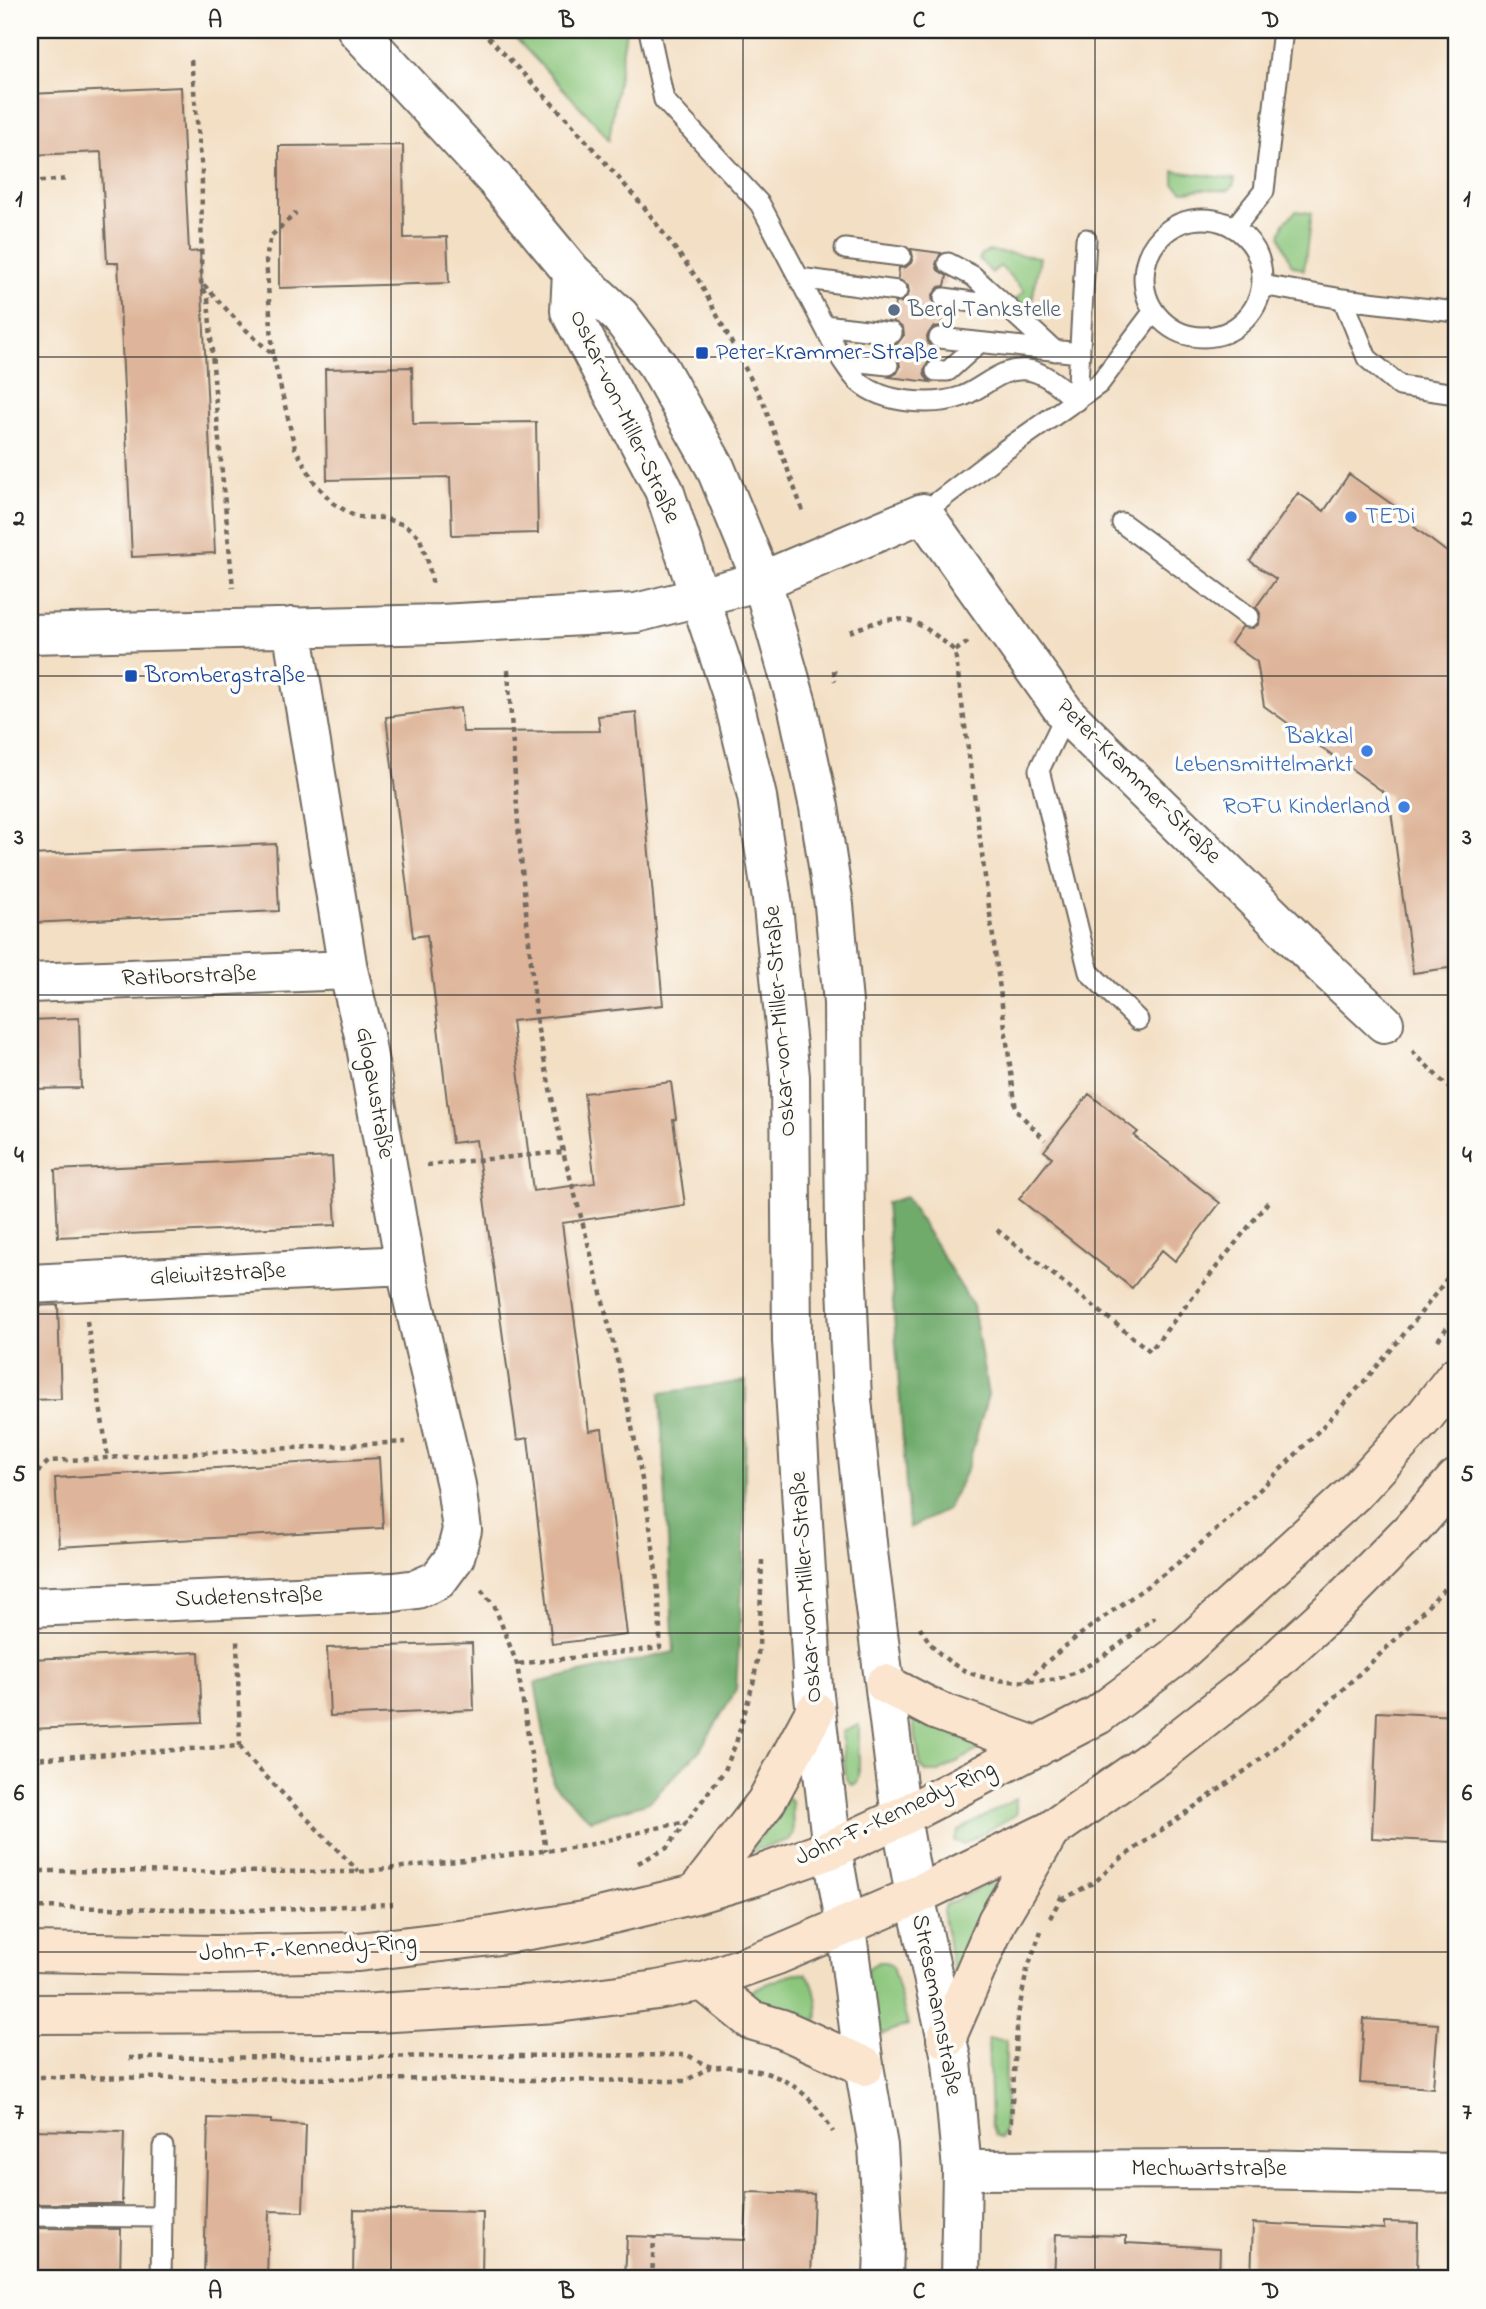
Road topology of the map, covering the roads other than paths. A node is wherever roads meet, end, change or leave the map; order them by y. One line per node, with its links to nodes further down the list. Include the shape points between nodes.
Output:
1 (357, 30): 9 (street, Oskar-von-Miller-Straße, via 495,179)
2 (649, 30): 10 (lane, via 664,100 760,204)
3 (1283, 30): 4 (lane, via 1264,191)
4 (1234, 228): 11 (lane, via 1258,257); 16 (lane, via 1202,219 1166,231 1146,259 1145,293)
5 (1086, 239): 23 (lane)
6 (845, 248): 7 (lane)
7 (901, 256)
8 (948, 263): 15 (lane, via 973,276)
9 (572, 272): 31 (street, Oskar-von-Miller-Straße, via 620,316 658,366 715,467); 32 (street, Oskar-von-Miller-Straße, via 570,311 664,490)
10 (799, 278): 12 (lane); 18 (lane)
11 (1262, 285): 14 (lane); 16 (lane, via 1248,316 1230,331 1210,337 1188,336 1169,327)
12 (897, 291)
13 (944, 298): 15 (lane)
14 (1343, 299): 17 (lane); 27 (lane, via 1367,358 1400,386)
15 (1008, 307): 22 (lane)
16 (1153, 311): 28 (lane, via 1099,384)
17 (1456, 312)
18 (824, 325): 19 (lane); 24 (lane)
19 (892, 333)
20 (939, 338): 21 (lane)
21 (979, 343): 22 (lane); 26 (lane, via 948,371)
22 (1055, 351): 23 (lane)
23 (1080, 354): 28 (lane)
24 (842, 360): 25 (lane); 28 (lane, via 857,381 877,394 942,402 963,396 1001,373 1030,370)
25 (888, 366)
26 (936, 371)
27 (1456, 394)
28 (1077, 401): 29 (lane)
29 (923, 513): 31 (street); 36 (street, Peter-Krammer-Straße)
30 (1122, 523): 33 (lane)
31 (762, 581): 32 (street); 47 (street, Oskar-von-Miller-Straße, via 797,704 834,905 843,1003 852,1400)
32 (701, 598): 34 (street, via 636,614); 48 (street, Oskar-von-Miller-Straße, via 733,698 757,797 773,906 790,1077 792,1341)
33 (1249, 618)
34 (292, 627): 35 (street); 37 (street, Glogaustraße)
35 (30, 634)
36 (1066, 714): 39 (lane, via 1040,769 1088,972); 40 (street, Peter-Krammer-Straße)
37 (348, 970): 38 (street, Ratiborstraße); 41 (street, Glogaustraße)
38 (30, 983)
39 (1138, 1020)
40 (1384, 1023)
41 (405, 1265): 42 (street, Gleiwitzstraße); 45 (street, Glogaustraße, via 456,1485 462,1530)
42 (30, 1284)
43 (1456, 1376): 49 (main road, John-F.-Kennedy-Ring, via 1354,1493 1174,1658 1098,1715)
44 (1456, 1479): 51 (main road, via 1339,1603 1258,1677 1156,1757)
45 (455, 1557): 46 (street, Sudetenstraße, via 438,1580 394,1592)
46 (30, 1607)
47 (885, 1684): 49 (main road, via 935,1710); 50 (street, Oskar-von-Miller-Straße)
48 (815, 1712): 52 (street, Oskar-von-Miller-Straße); 53 (main road, via 766,1802)
49 (1038, 1747): 50 (main road, John-F.-Kennedy-Ring)
50 (901, 1817): 52 (main road, John-F.-Kennedy-Ring); 54 (street, Stresemannstraße)
51 (1050, 1831): 54 (main road); 59 (main road, via 997,1921)
52 (832, 1849): 53 (main road, John-F.-Kennedy-Ring); 55 (street)
53 (695, 1894): 56 (main road, John-F.-Kennedy-Ring, via 583,1921 358,1952)
54 (915, 1896): 55 (main road); 59 (street, Stresemannstraße)
55 (846, 1927): 57 (main road); 60 (street)
56 (30, 1952)
57 (703, 1981): 58 (main road, via 557,2003 375,2013); 60 (main road, via 751,2020)
58 (30, 2014)
59 (946, 2039): 62 (street, Stresemannstraße)
60 (863, 2066): 67 (street, via 878,2146)
61 (163, 2147): 65 (lane)
62 (962, 2171): 63 (street, Mechwartstraße); 68 (street, Stresemannstraße)
63 (1456, 2173)
64 (30, 2216): 65 (lane)
65 (162, 2217): 66 (lane)
66 (161, 2279)
67 (883, 2279)
68 (960, 2279)

